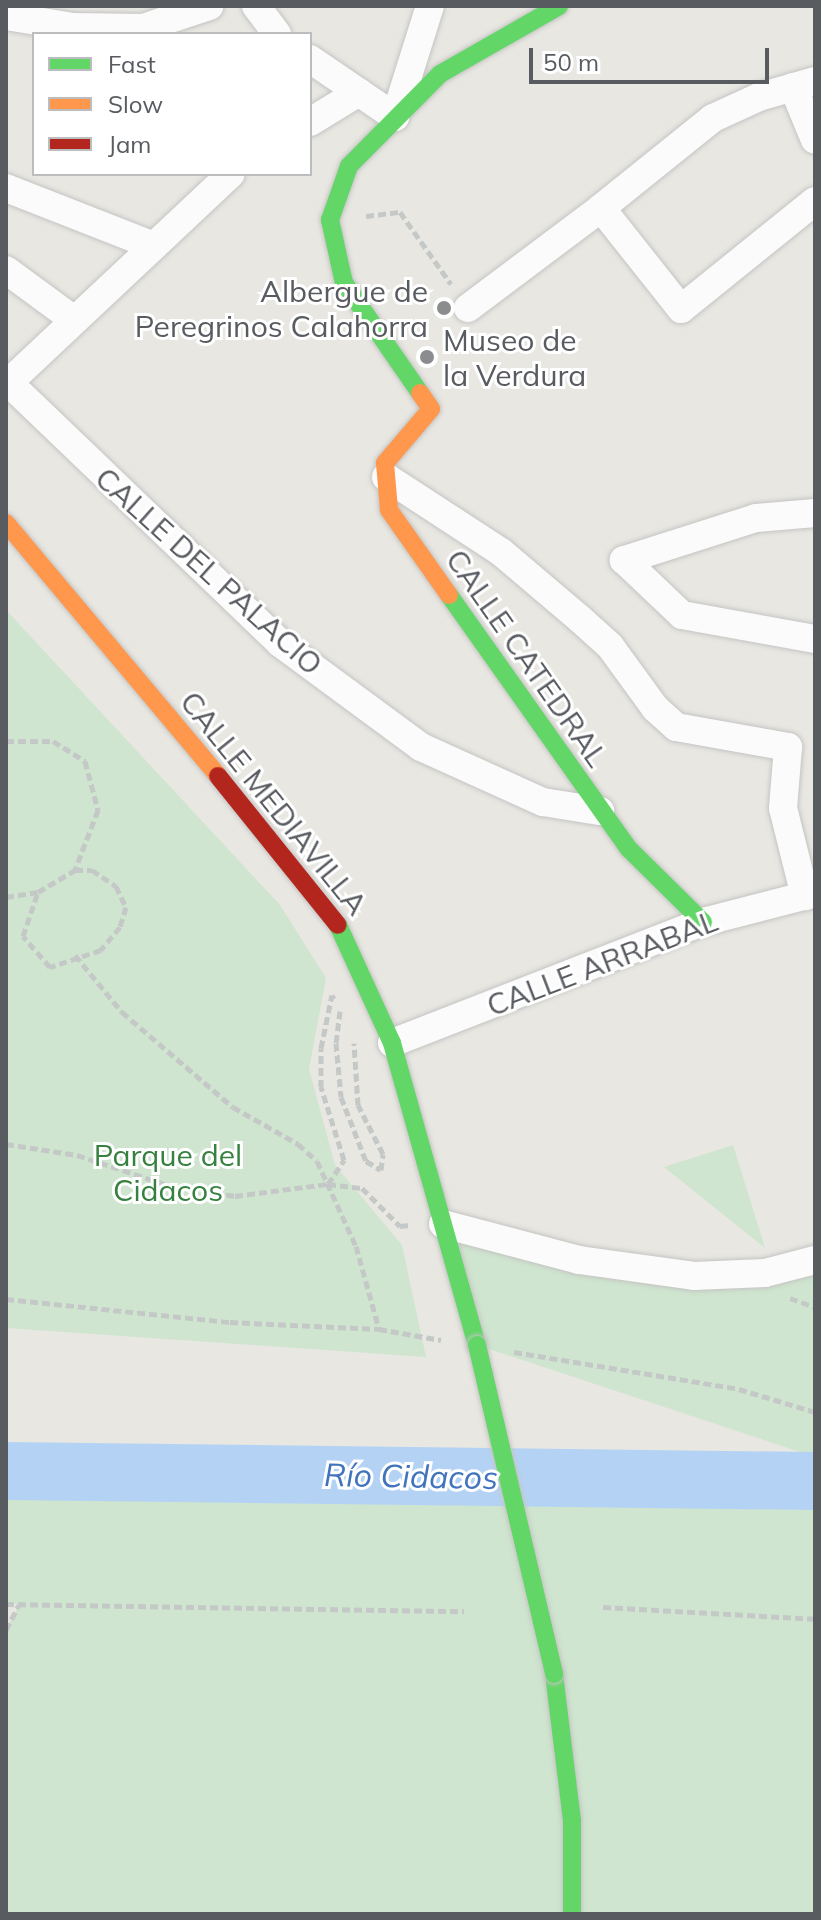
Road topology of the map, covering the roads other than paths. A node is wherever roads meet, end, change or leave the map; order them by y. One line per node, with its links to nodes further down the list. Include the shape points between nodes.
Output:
1 (209, 6): 5 (street, via 143,28)
2 (256, 6): 7 (street)
3 (430, 6): 11 (street)
4 (559, 6): 11 (street, via 440,74)
5 (42, 13): 6 (street)
6 (6, 16)
7 (276, 32)
8 (312, 60): 10 (street)
9 (804, 84): 13 (street); 17 (street, via 713,118)
10 (359, 92): 11 (street); 12 (street)
11 (395, 117): 23 (street, via 349,166 330,220 344,283 431,409 385,463)
12 (312, 121)
13 (815, 140)
14 (229, 176): 18 (street)
15 (6, 188): 18 (street)
16 (815, 201): 17 (street, via 681,309)
17 (601, 208): 20 (street)
18 (154, 246): 21 (street)
19 (6, 270): 21 (street)
20 (468, 308)
21 (74, 320): 22 (street)
22 (7, 383): 27 (street, CALLE DEL PALACIO, via 280,643 408,738 543,802)
23 (386, 477): 27 (street, CALLE CATEDRAL, via 389,510); 28 (street, via 501,552 580,619 610,646 655,708 676,727 788,747 783,808)
24 (815, 513): 26 (street, via 756,518 624,560 682,615)
25 (9, 531): 30 (street, CALLE MEDIAVILLA, via 316,893 349,941)
26 (815, 639)
27 (600, 811): 29 (street, CALLE CATEDRAL, via 629,849)
28 (810, 894): 29 (street, CALLE ARRABAL)
29 (703, 922): 30 (street, CALLE ARRABAL)
30 (392, 1043): 31 (street, CALLE MEDIAVILLA)
31 (443, 1224): 32 (street, via 579,1260 694,1276 765,1273); 33 (street, CALLE MEDIAVILLA, bridge, via 477,1345 554,1674 572,1821)
32 (815, 1260)
33 (572, 1914)

